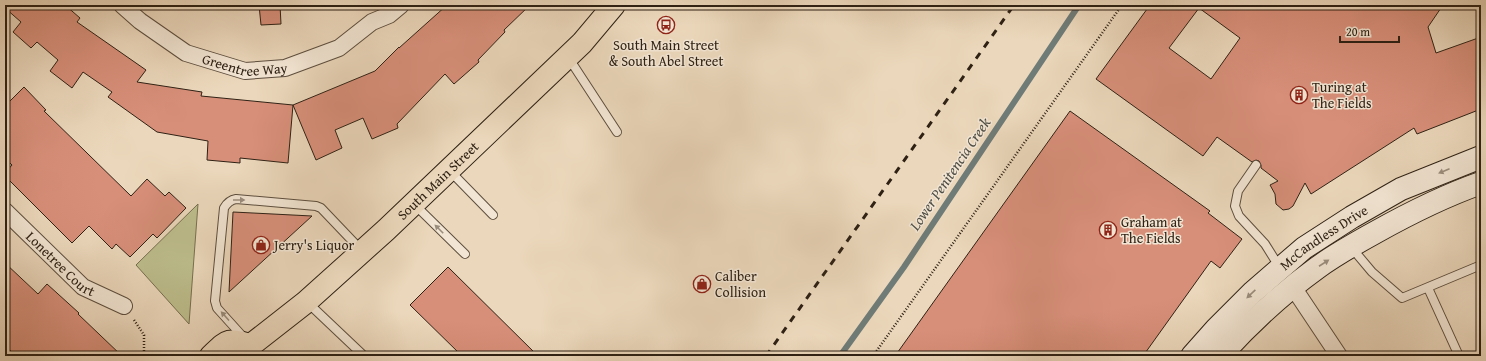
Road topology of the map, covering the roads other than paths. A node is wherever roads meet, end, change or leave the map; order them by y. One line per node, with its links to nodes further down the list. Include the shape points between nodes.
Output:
1 (122, 5): 5 (street, Greentree Way, via 140,21 186,52 245,70 285,68 338,48)
2 (376, 5): 5 (street)
3 (401, 5): 5 (street, Greentree Way, via 389,15)
4 (614, 5): 6 (main road, South Main Street)
5 (372, 22)
6 (568, 57): 7 (lane); 10 (main road, South Main Street)
7 (617, 132)
8 (1481, 157): 19 (main road, McCandless Drive, one-way to 19, via 1401,188 1352,217 1304,248)
9 (1256, 165): 19 (lane, via 1238,191 1235,206 1238,216 1264,244)
10 (449, 170): 12 (main road, South Main Street); 14 (lane)
11 (1481, 183): 15 (main road, McCandless Drive, via 1428,204)
12 (414, 203): 16 (main road, South Main Street); 17 (lane, one-way to 12)
13 (5, 211): 22 (street, Lonetree Court, via 82,287)
14 (493, 215)
15 (1350, 246): 19 (main road, McCandless Drive, one-way to 15, via 1317,268); 20 (lane, via 1372,272 1402,298)
16 (362, 251): 21 (main road, South Main Street); 23 (lane, one-way to 16, via 217,308 215,301 226,204 236,199 316,206 321,208)
17 (465, 254)
18 (1481, 265): 20 (lane)
19 (1286, 277): 26 (main road, McCandless Drive, one-way to 26, via 1234,310); 27 (main road, McCandless Drive, via 1247,327); 28 (street)
20 (1428, 288): 29 (lane)
21 (306, 302): 23 (main road, South Main Street); 25 (lane)
22 (124, 306)
23 (251, 351): 24 (main road, via 232,340 226,342)
24 (211, 356)
25 (364, 356)
26 (1192, 356)
27 (1220, 356)
28 (1339, 356)
29 (1459, 356)

